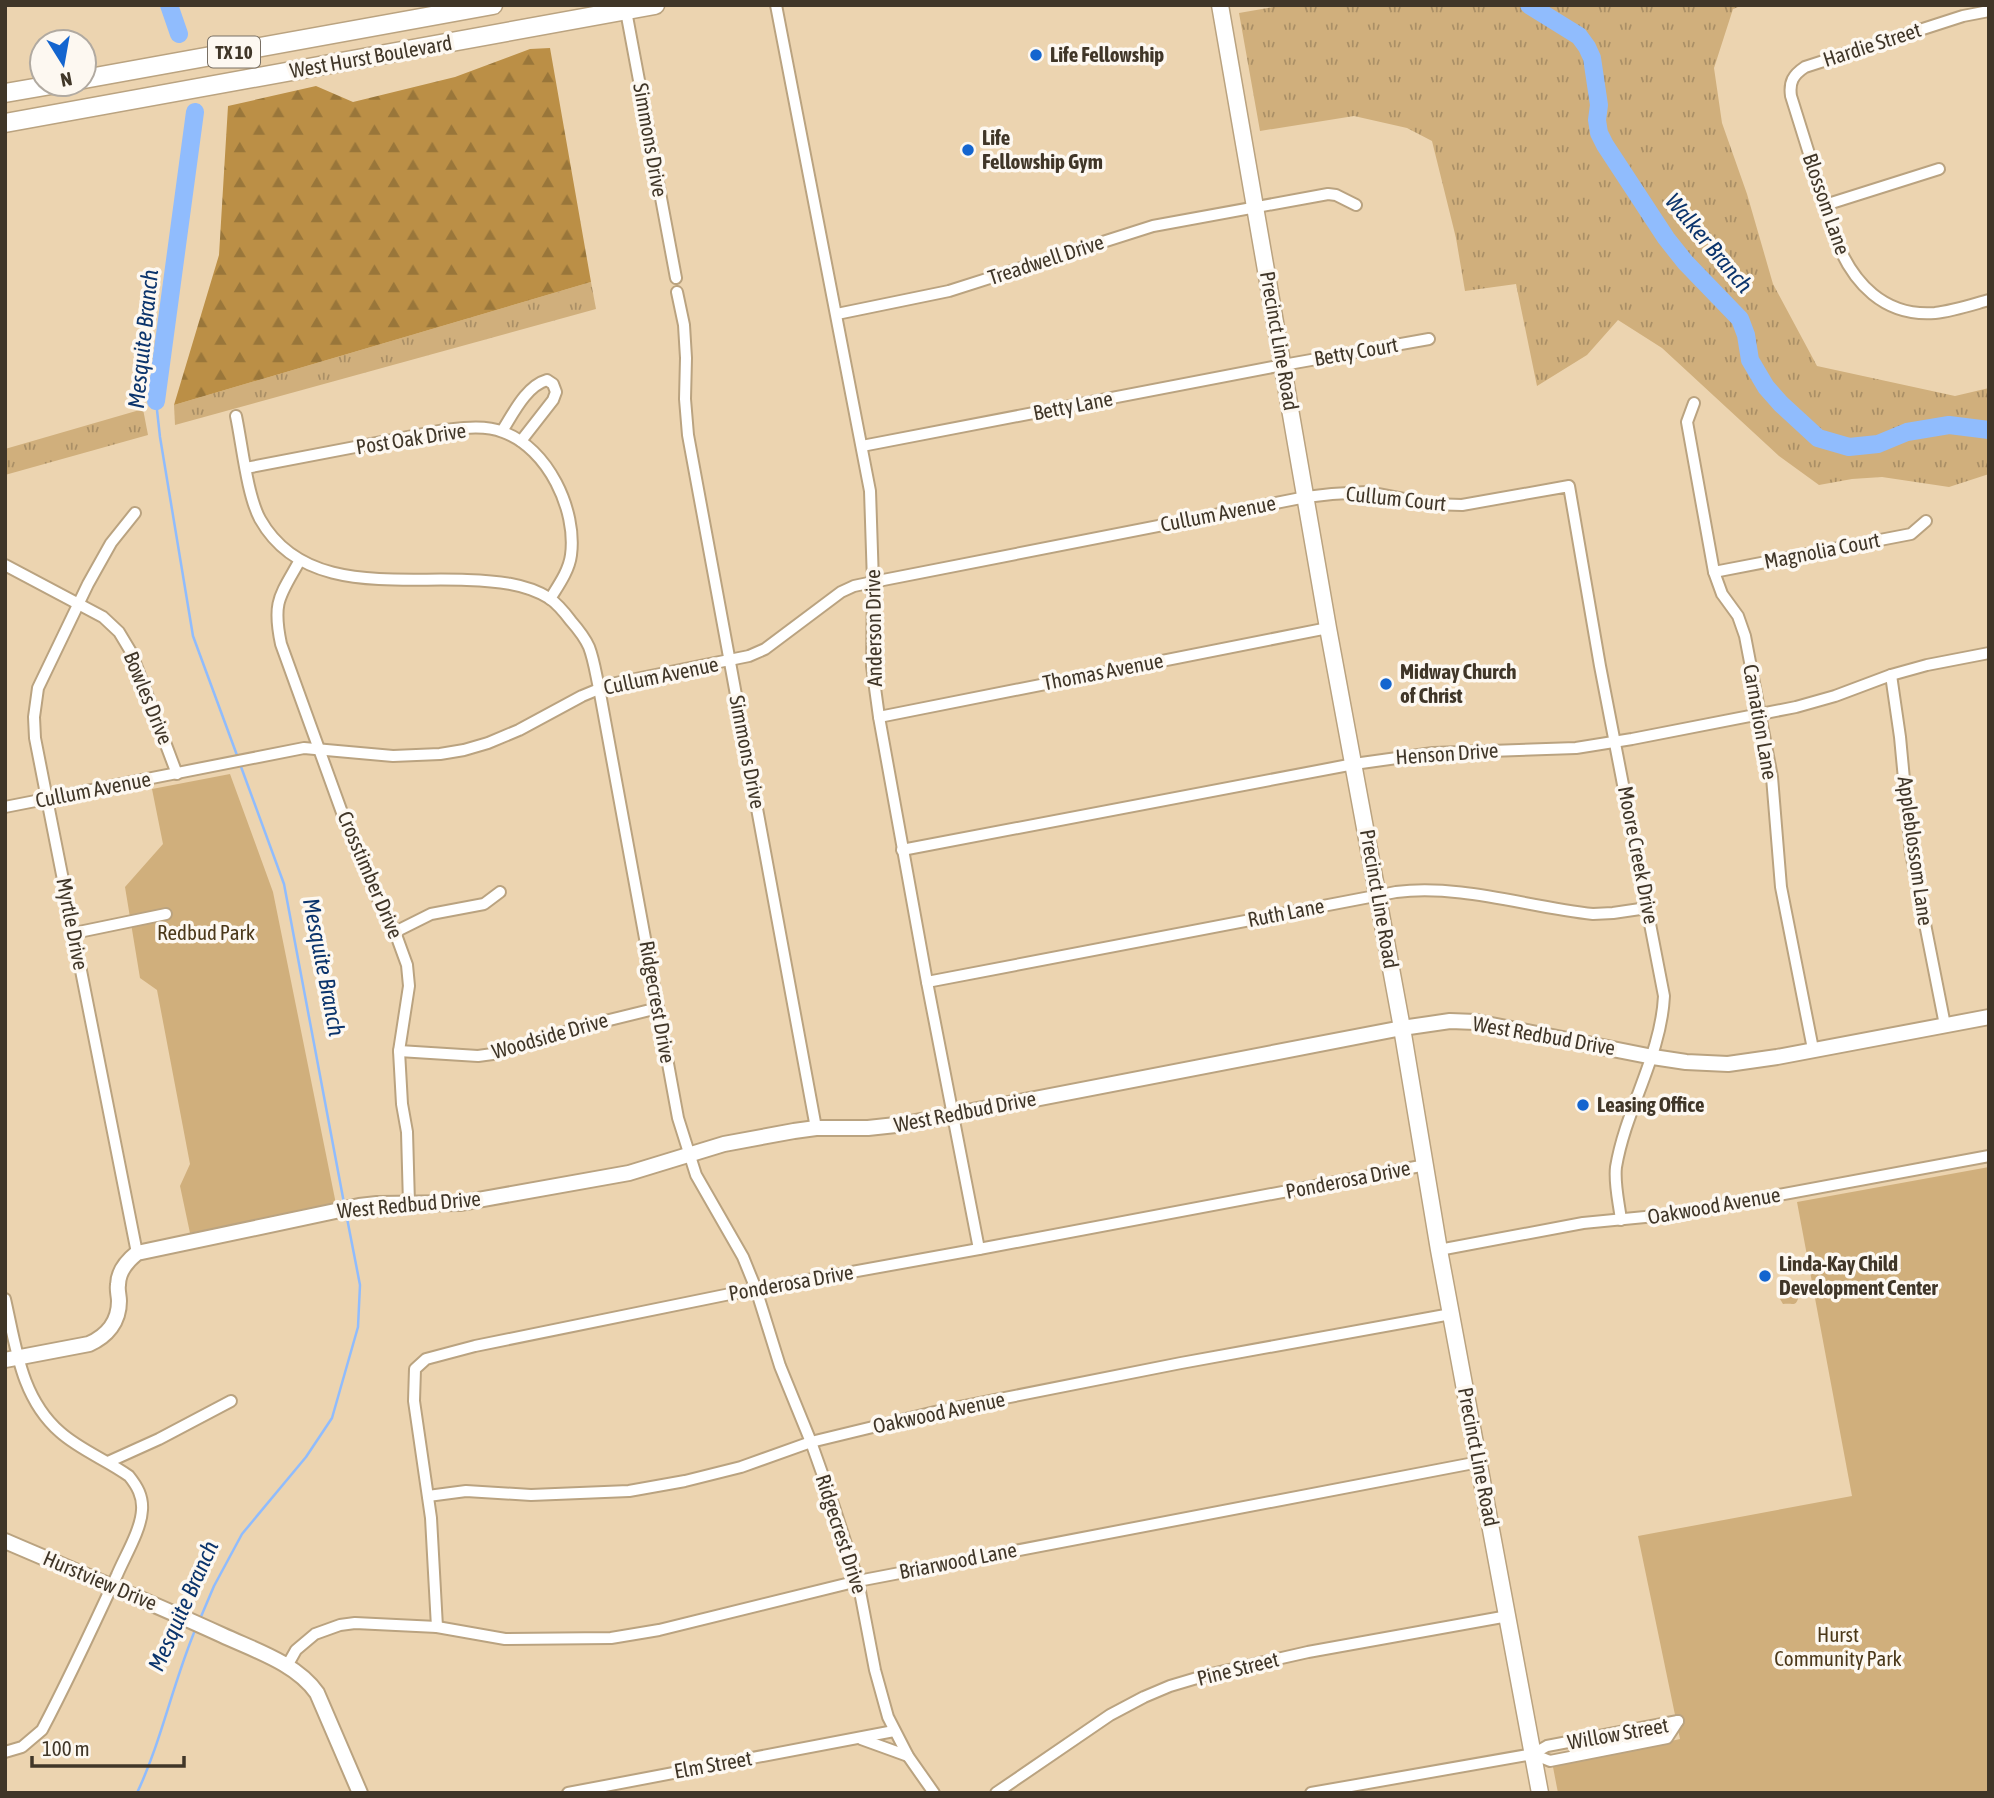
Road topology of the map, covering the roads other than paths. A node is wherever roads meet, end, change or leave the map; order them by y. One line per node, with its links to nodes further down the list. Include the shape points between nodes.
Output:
1 (493, 5): 7 (main road, West Hurst Boulevard / TX 10)
2 (655, 5): 5 (main road, West Hurst Boulevard / TX 10)
3 (776, 5): 21 (street, Anderson Drive)
4 (1220, 5): 17 (main road, Precinct Line Road)
5 (623, 8): 8 (main road, West Hurst Boulevard / TX 10); 18 (street, Simmons Drive)
6 (1989, 11): 9 (street, Hardie Street)
7 (384, 24): 8 (main road); 10 (main road, West Hurst Boulevard / TX 10)
8 (389, 53): 13 (main road, West Hurst Boulevard / TX 10)
9 (1798, 72): 16 (street, Blossom Lane, via 1792,79 1791,96)
10 (98, 76)
11 (28, 89): 12 (main road)
12 (5, 93)
13 (5, 123)
14 (1939, 169): 16 (street)
15 (1356, 205): 17 (street, Treadwell Drive, via 1328,194)
16 (1825, 205): 20 (street, Blossom Lane, via 1844,260 1859,283 1888,304 1919,313)
17 (1256, 206): 21 (street, Treadwell Drive, via 1153,226 949,291); 23 (main road, Precinct Line Road)
18 (676, 278)
19 (677, 292): 42 (street, Simmons Drive, via 684,325 688,435)
20 (1989, 300)
21 (837, 314): 28 (street, Anderson Drive)
22 (1429, 339): 23 (street, Betty Court)
23 (1283, 365): 28 (street, Betty Lane); 31 (main road, Precinct Line Road)
24 (1694, 403): 36 (street, Carnation Lane, via 1687,422)
25 (236, 416): 29 (street, Ridgecrest Drive)
26 (502, 431): 27 (street, Post Oak Drive); 27 (street, via 538,382 553,383 553,400); 29 (street, Post Oak Drive, via 444,430)
27 (521, 441): 38 (street, Post Oak Drive, via 546,464 556,481 572,534 571,557)
28 (862, 446): 37 (street, Anderson Drive, via 870,491)
29 (246, 468): 34 (street, Ridgecrest Drive, via 260,519 272,537)
30 (1569, 486): 31 (street, Cullum Court, via 1462,505 1367,492); 47 (street, Moore Creek Drive)
31 (1306, 497): 37 (street, Cullum Avenue); 40 (main road, Precinct Line Road)
32 (135, 513): 39 (street, Myrtle Drive, via 111,543)
33 (1926, 521): 36 (street, Magnolia Court, via 1911,534)
34 (300, 560): 38 (street, Ridgecrest Drive, via 321,571 368,579 515,584); 48 (street, Crosstimber Drive, via 279,597 277,625)
35 (5, 565): 39 (street, Bowles Drive)
36 (1714, 572): 45 (street, Carnation Lane, via 1742,625)
37 (873, 582): 42 (street, Cullum Avenue, via 841,592 765,649); 46 (street, Anderson Drive, via 872,666)
38 (550, 599): 44 (street, Ridgecrest Drive, via 588,645)
39 (78, 602): 50 (street, Bowles Drive, via 103,617 125,642); 51 (street, Myrtle Drive, via 42,677 35,703 35,738)
40 (1328, 628): 46 (street, Thomas Avenue); 49 (main road, Precinct Line Road)
41 (1989, 653): 43 (street, Henson Drive)
42 (730, 661): 44 (street, Cullum Avenue); 69 (street, Simmons Drive)
43 (1891, 676): 45 (street, Henson Drive); 63 (street, Appleblossom Lane, via 1911,853)
44 (599, 688): 48 (street, Cullum Avenue, via 519,730 464,750 393,756); 61 (street, Ridgecrest Drive)
45 (1760, 715): 47 (street, Henson Drive); 65 (street, Carnation Lane, via 1772,777 1781,887)
46 (878, 717): 53 (street, Anderson Drive)
47 (1614, 742): 49 (street, Henson Drive, via 1576,748 1433,753); 56 (street, Moore Creek Drive)
48 (319, 748): 50 (street, Cullum Avenue); 58 (street, Crosstimber Drive, via 353,843)
49 (1354, 764): 53 (street, Henson Drive); 55 (main road, Precinct Line Road)
50 (177, 774): 51 (street, Cullum Avenue)
51 (47, 799): 52 (street, Cullum Avenue); 59 (street, Myrtle Drive)
52 (5, 807)
53 (902, 850): 60 (street, Anderson Drive)
54 (500, 892): 58 (street, via 484,904 431,914)
55 (1379, 896): 56 (street, Ruth Lane, via 1422,889 1593,914); 60 (street, Ruth Lane); 64 (main road, Precinct Line Road)
56 (1647, 908): 67 (street, Moore Creek Drive, via 1664,996)
57 (166, 914): 59 (street)
58 (395, 932): 66 (street, Crosstimber Drive, via 409,986)
59 (74, 933): 77 (street, Myrtle Drive)
60 (927, 982): 68 (street, Anderson Drive)
61 (658, 1008): 66 (street, Woodside Drive, via 500,1053 464,1056); 70 (street, Ridgecrest Drive)
62 (1989, 1017): 63 (street, West Redbud Drive)
63 (1945, 1025): 65 (street, West Redbud Drive)
64 (1402, 1028): 67 (street, West Redbud Drive, via 1476,1021); 68 (street, West Redbud Drive); 72 (main road, Precinct Line Road)
65 (1812, 1049): 67 (street, West Redbud Drive, via 1728,1064)
66 (399, 1051): 73 (street, Crosstimber Drive)
67 (1653, 1057): 74 (street, Moore Creek Drive, via 1616,1169)
68 (952, 1115): 69 (street, West Redbud Drive, via 868,1128); 75 (street, Anderson Drive)
69 (816, 1128): 70 (street, West Redbud Drive, via 724,1144)
70 (689, 1156): 73 (street, West Redbud Drive, via 629,1173 461,1203); 78 (street, Ridgecrest Drive)
71 (1989, 1156): 74 (street, Oakwood Avenue, via 1676,1214)
72 (1426, 1165): 75 (street, Ponderosa Drive); 76 (main road, Precinct Line Road)
73 (409, 1204): 77 (street, West Redbud Drive, via 359,1206)
74 (1621, 1220): 76 (street, Oakwood Avenue)
75 (979, 1250): 78 (street, Ponderosa Drive)
76 (1439, 1250): 80 (main road, Precinct Line Road)
77 (137, 1253): 81 (street, via 120,1274 119,1310 100,1339)
78 (756, 1289): 83 (street, Ridgecrest Drive); 86 (street, Ponderosa Drive, via 426,1359 415,1369 414,1401)
79 (5, 1299): 81 (street)
80 (1451, 1314): 83 (street, Oakwood Avenue, via 939,1411); 85 (main road, Precinct Line Road)
81 (12, 1359): 84 (street, via 45,1417 61,1433)
82 (231, 1401): 84 (street)
83 (811, 1442): 86 (street, Oakwood Avenue, via 741,1467 629,1490 530,1495 466,1491); 88 (street, Ridgecrest Drive)
84 (108, 1462): 89 (street, via 137,1487 142,1510)
85 (1479, 1462): 88 (street, Briarwood Lane); 90 (main road, Precinct Line Road)
86 (428, 1496): 91 (street, Ponderosa Drive)
87 (5, 1541): 89 (street, Hurstview Drive)
88 (858, 1581): 91 (street, Briarwood Lane, via 611,1638 505,1639); 93 (street, Ridgecrest Drive, via 883,1703)
89 (111, 1587): 92 (street, Hurstview Drive); 95 (street, via 42,1730 22,1747)
90 (1507, 1616): 96 (main road, Precinct Line Road); 101 (street, Pine Street, via 1308,1652 1170,1686 1110,1715)
91 (437, 1627): 92 (street, Briarwood Lane, via 340,1625 315,1634 296,1650)
92 (287, 1666): 98 (street, Hurstview Drive, via 317,1693)
93 (894, 1731): 94 (street, Elm Street); 97 (street, Ridgecrest Drive)
94 (859, 1738): 97 (street, Elm Street); 99 (street, Elm Street)
95 (5, 1752)
96 (1533, 1754): 96 (street, Willow Street, via 1550,1761 1667,1738 1678,1721 1547,1746); 102 (street, Willow Street); 103 (main road, Precinct Line Road)
97 (908, 1756): 100 (street, Ridgecrest Drive)
98 (360, 1793)
99 (568, 1793)
100 (934, 1793)
101 (996, 1793)
102 (1311, 1793)
103 (1540, 1793)

